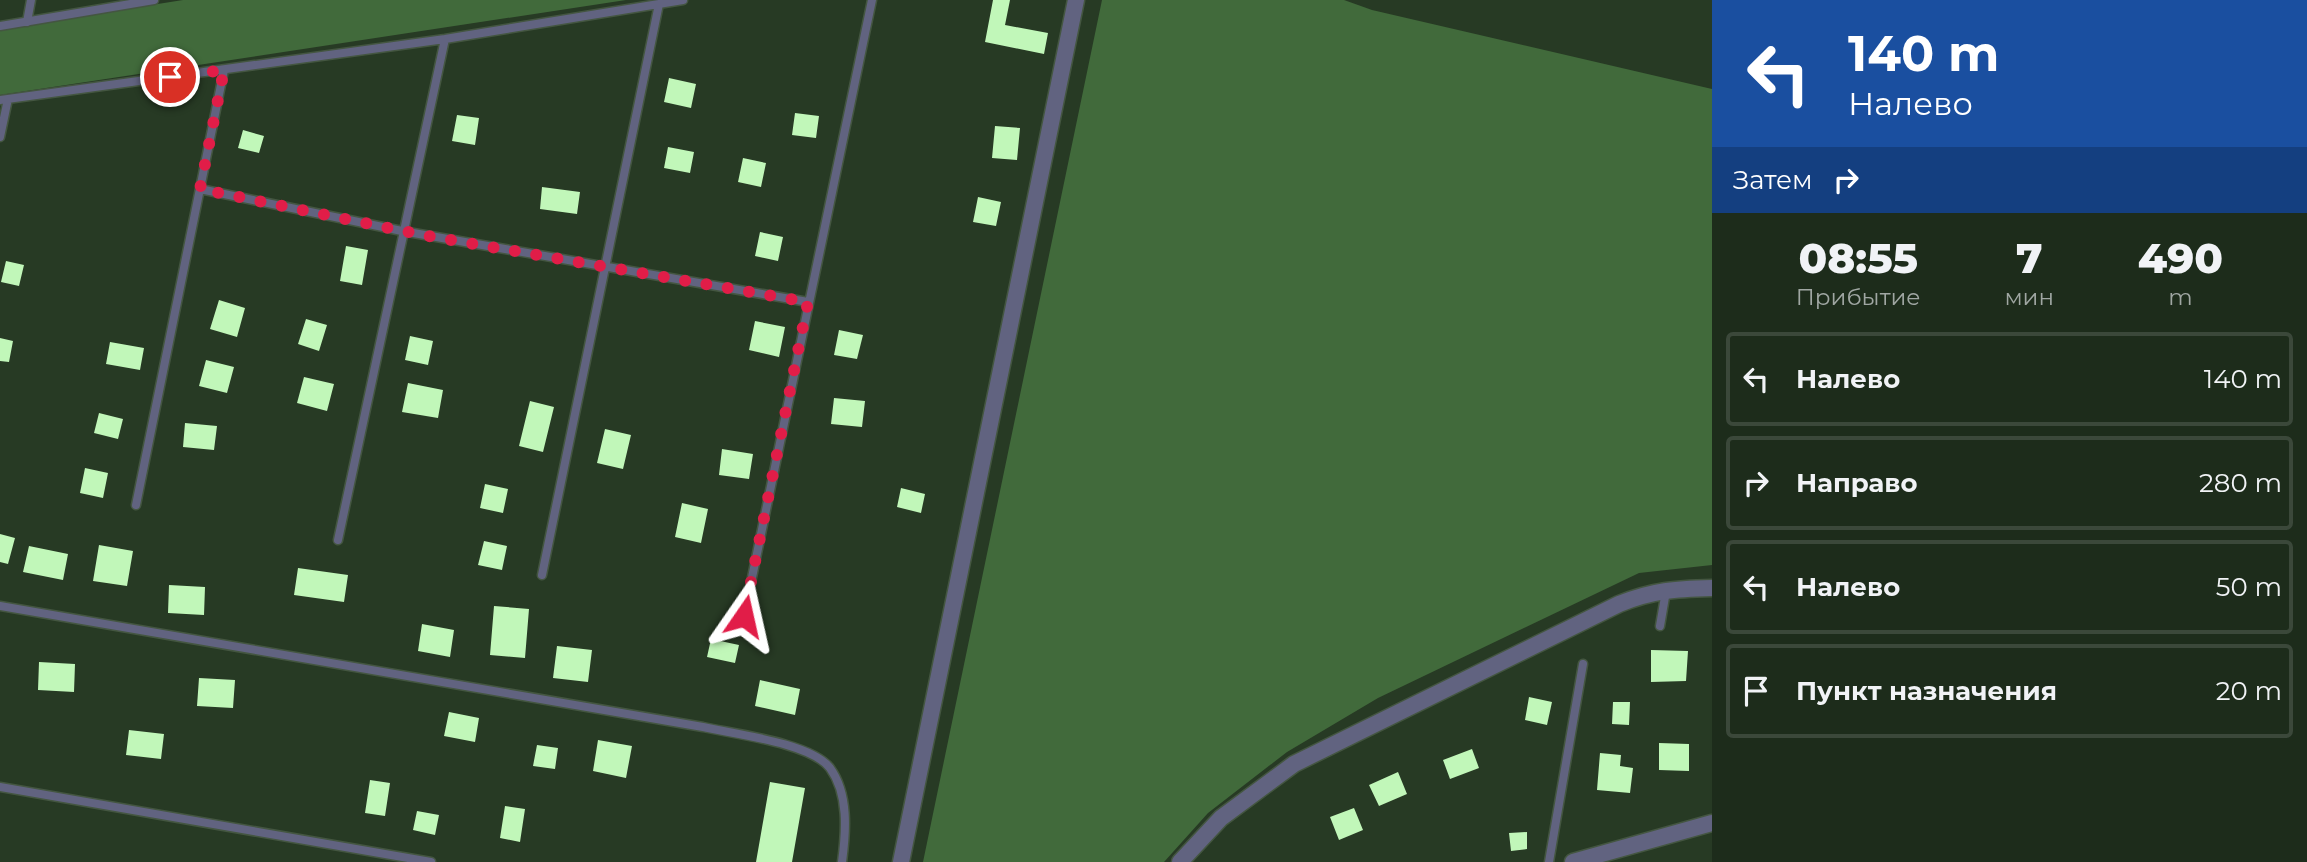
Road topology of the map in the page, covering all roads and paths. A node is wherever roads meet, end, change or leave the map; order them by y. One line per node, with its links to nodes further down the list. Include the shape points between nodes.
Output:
1 (31, 0): 7 (lane)
2 (154, 0): 7 (lane)
3 (683, 0): 6 (lane)
4 (872, 0): 16 (lane)
5 (1076, 0): 30 (street)
6 (659, 4): 9 (lane); 15 (lane)
7 (27, 22): 8 (lane)
8 (0, 26)
9 (445, 39): 10 (lane); 14 (lane)
10 (224, 70): 11 (lane); 13 (lane)
11 (4, 99): 12 (lane)
12 (0, 137)
13 (200, 189): 14 (lane); 17 (lane)
14 (402, 231): 15 (lane); 18 (lane)
15 (606, 268): 16 (lane); 19 (lane)
16 (808, 302): 23 (lane)
17 (136, 505)
18 (338, 540)
19 (542, 575)
20 (1712, 588): 21 (street)
21 (1666, 589): 24 (lane); 31 (street, via 1619,604 1294,764 1221,818)
22 (0, 606): 29 (lane, via 796,747 820,759 836,782 846,818)
23 (744, 616)
24 (1660, 626)
25 (1583, 664): 32 (lane)
26 (0, 788): 28 (lane)
27 (1712, 823): 33 (street)
28 (431, 862)
29 (842, 862)
30 (901, 862)
31 (1180, 862)
32 (1549, 862)
33 (1573, 862)

